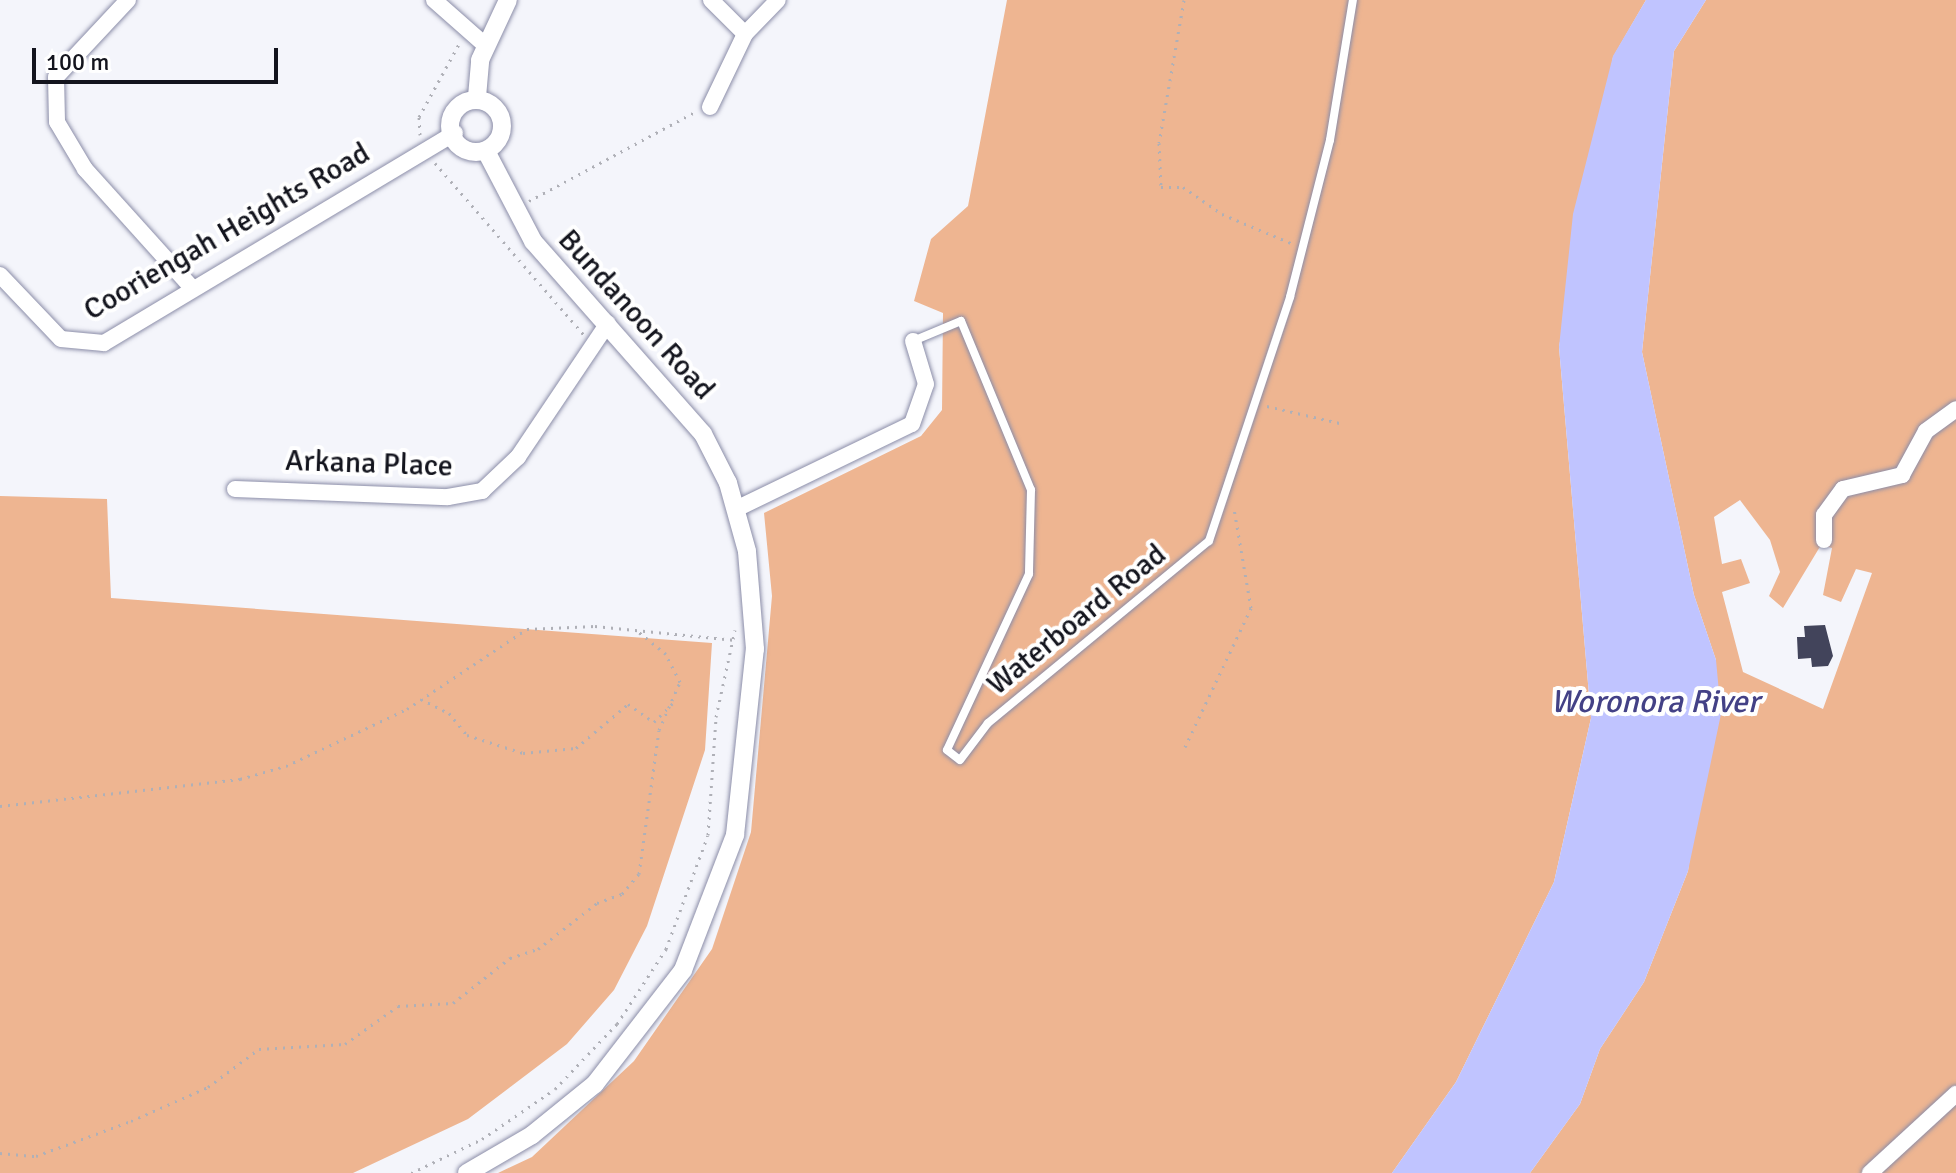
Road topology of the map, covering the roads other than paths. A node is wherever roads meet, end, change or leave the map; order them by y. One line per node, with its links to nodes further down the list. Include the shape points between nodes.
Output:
1 (128, 0): 14 (street, via 56,77 57,122 85,169)
2 (434, 0): 8 (street, via 465,33)
3 (508, 0): 8 (street)
4 (711, 0): 7 (street)
5 (778, 0): 7 (street)
6 (1353, 0): 16 (lane, Waterboard Road, via 1303,246 1209,541 953,760 947,750 1029,574 1031,490 961,321)
7 (745, 34): 10 (street)
8 (485, 45): 9 (street)
9 (477, 97): 11 (street, via 454,112); 12 (street, via 497,117 498,140)
10 (710, 107)
11 (455, 133): 12 (street, via 466,152); 14 (street, Cooriengah Heights Road)
12 (487, 153): 15 (street, Bundanoon Road, via 513,210)
13 (0, 275): 14 (street, Cooriengah Heights Road, via 48,329 75,346 104,343)
14 (192, 288)
15 (608, 323): 18 (street, Arkana Place, via 518,457 482,491 448,497); 19 (street, Bundanoon Road, via 688,412)
16 (913, 341): 19 (street, via 926,384 912,424)
17 (1956, 409): 20 (street, via 1926,431 1902,475 1843,489 1824,515)
18 (235, 489)
19 (736, 509): 22 (street, Bundanoon Road, via 752,584 754,680 735,835 707,918 683,970 623,1055 565,1111)
20 (1824, 540)
21 (1956, 1094): 23 (street)
22 (467, 1173)
23 (1870, 1173)

